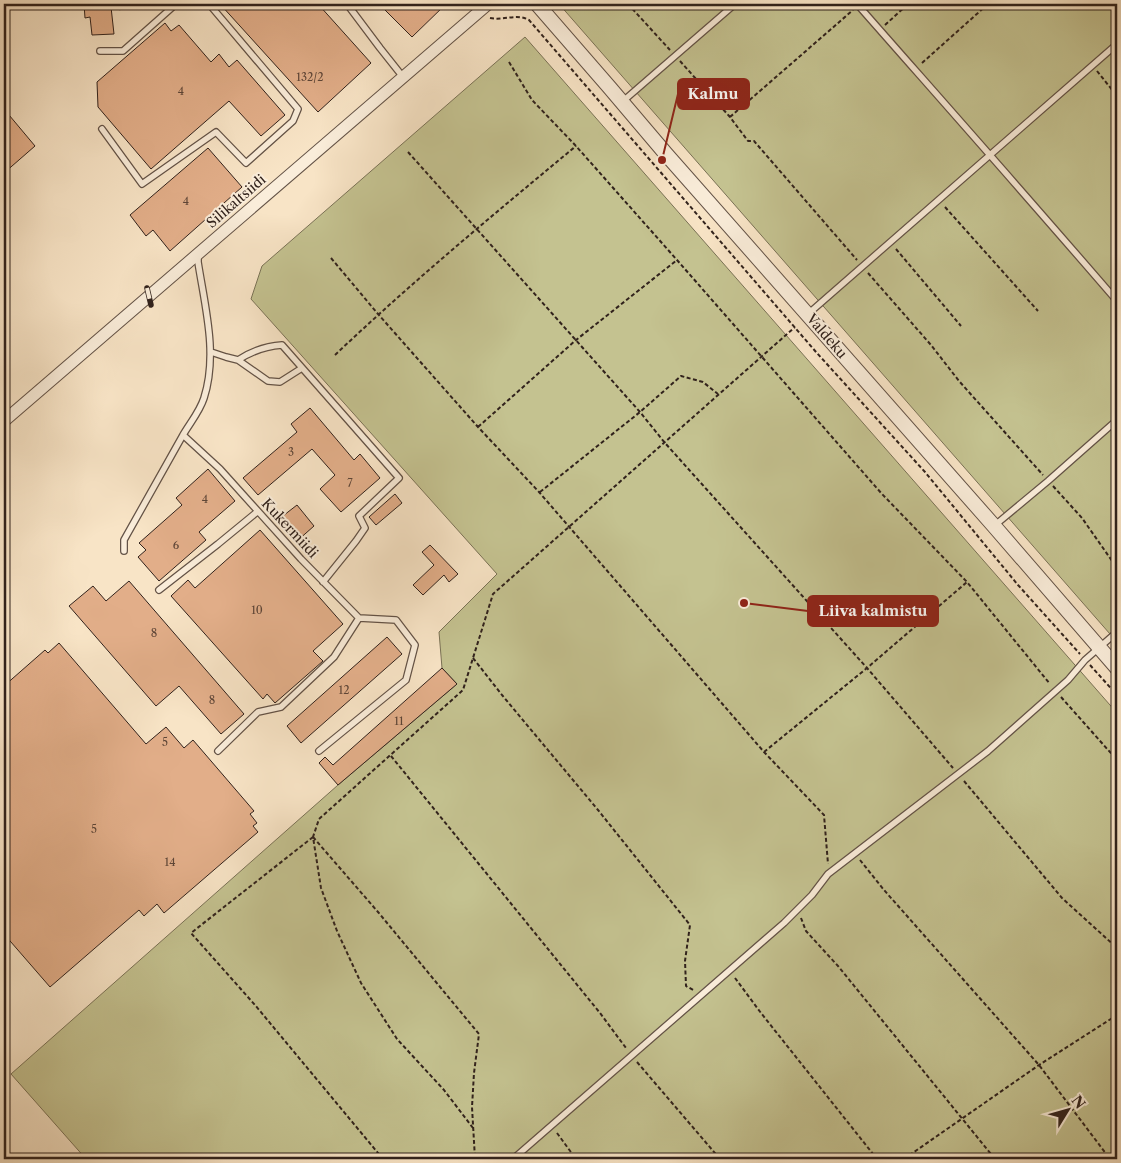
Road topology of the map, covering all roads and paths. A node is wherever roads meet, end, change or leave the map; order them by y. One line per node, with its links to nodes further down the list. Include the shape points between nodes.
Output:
1 (176, 4): 13 (lane, via 123,51)
2 (209, 4): 22 (lane, via 298,108 294,121 246,163 216,132 142,184)
3 (346, 4): 18 (lane)
4 (537, 4): 20 (street, Valdeku)
5 (628, 4): 14 (path)
6 (735, 4): 14 (lane)
7 (858, 4): 11 (lane); 21 (path)
8 (908, 4): 11 (path)
9 (988, 4): 17 (path)
10 (487, 9): 18 (street, Silikaltsiidi); 38 (path, via 490,18 515,16 529,20)
11 (880, 29): 17 (lane)
12 (1117, 44): 16 (lane)
13 (100, 51)
14 (675, 57): 20 (lane); 21 (path)
15 (509, 62): 23 (path, via 532,100)
16 (1092, 66): 19 (path); 25 (lane)
17 (914, 70): 25 (lane)
18 (403, 77): 29 (street, Silikaltsiidi)
19 (1117, 96)
20 (622, 102): 36 (street, Valdeku)
21 (730, 117): 32 (path)
22 (102, 129)
23 (576, 146): 27 (path); 31 (path)
24 (408, 152): 27 (path)
25 (990, 154): 26 (lane); 33 (lane)
26 (938, 200): 28 (lane); 34 (path)
27 (477, 229): 35 (path); 39 (path)
28 (890, 242): 32 (lane); 37 (path)
29 (198, 253): 40 (lane); 48 (street, Silikaltsiidi)
30 (331, 258): 35 (path)
31 (677, 260): 39 (path); 42 (path)
32 (862, 266): 36 (lane); 52 (path)
33 (1117, 301)
34 (1038, 311)
35 (378, 314): 41 (path); 49 (path)
36 (808, 314): 55 (street, Valdeku)
37 (961, 326)
38 (795, 327): 42 (path); 68 (path, via 925,472)
39 (576, 340): 46 (path); 49 (path)
40 (211, 352): 43 (lane); 50 (lane, via 210,374 203,400)
41 (335, 355)
42 (762, 356): 45 (path); 62 (path, via 882,494)
43 (238, 360): 44 (lane, via 268,381 280,382); 44 (lane, via 251,351 282,345)
44 (302, 368): 61 (lane, via 400,478 359,516 364,528)
45 (718, 394): 46 (path, via 703,382 681,376); 51 (path)
46 (640, 412): 51 (path); 53 (path)
47 (1117, 420): 52 (lane)
48 (4, 421)
49 (478, 427): 53 (path)
50 (183, 435): 54 (lane, Kukermiidi); 57 (lane, via 124,540)
51 (666, 443): 56 (path); 69 (path)
52 (1048, 481): 55 (lane); 59 (path, via 1082,518)
53 (539, 492): 56 (path)
54 (257, 512): 61 (lane, Kukermiidi); 63 (lane)
55 (994, 526): 66 (street, Valdeku)
56 (569, 528): 67 (path, via 493,594); 75 (path)
57 (124, 551)
58 (1117, 562): 59 (path)
59 (1114, 564): 60 (path)
60 (1117, 568)
61 (323, 582): 64 (lane, Kukermiidi)
62 (967, 582): 69 (path); 71 (path)
63 (158, 590)
64 (359, 618): 73 (lane, via 334,657 280,707 258,712); 74 (lane, via 396,620 415,645 406,680)
65 (1117, 632): 66 (lane)
66 (1100, 648): 68 (lane); 70 (street, Valdeku)
67 (473, 658): 76 (path, via 463,690); 85 (path, via 690,925 685,961 686,986)
68 (1085, 660): 71 (lane); 72 (path)
69 (867, 668): 75 (path); 78 (path)
70 (1117, 668)
71 (1056, 691): 77 (path); 78 (lane)
72 (1117, 695)
73 (218, 751)
74 (319, 751)
75 (764, 752): 81 (path, via 824,815)
76 (391, 755): 79 (path, via 319,819); 87 (path)
77 (1117, 760)
78 (958, 774): 80 (lane); 83 (path, via 1062,898)
79 (314, 837): 91 (path, via 321,888 360,983 397,1039 444,1090); 91 (path, via 479,1034 474,1073); 92 (path, via 191,933)
80 (854, 854): 81 (lane); 88 (path)
81 (828, 874): 82 (lane)
82 (798, 909): 84 (lane); 89 (path, via 806,931)
83 (1117, 948)
84 (729, 970): 85 (lane); 97 (path)
85 (701, 994): 87 (lane)
86 (1117, 1015): 88 (path)
87 (632, 1056): 90 (lane); 96 (path)
88 (1039, 1065): 89 (path); 100 (path)
89 (962, 1119): 98 (path); 99 (path)
90 (552, 1126): 94 (lane); 95 (path)
91 (473, 1128): 93 (path)
92 (383, 1159)
93 (475, 1159)
94 (513, 1159)
95 (576, 1159)
96 (720, 1159)
97 (877, 1159)
98 (904, 1159)
99 (995, 1159)
100 (1110, 1159)

